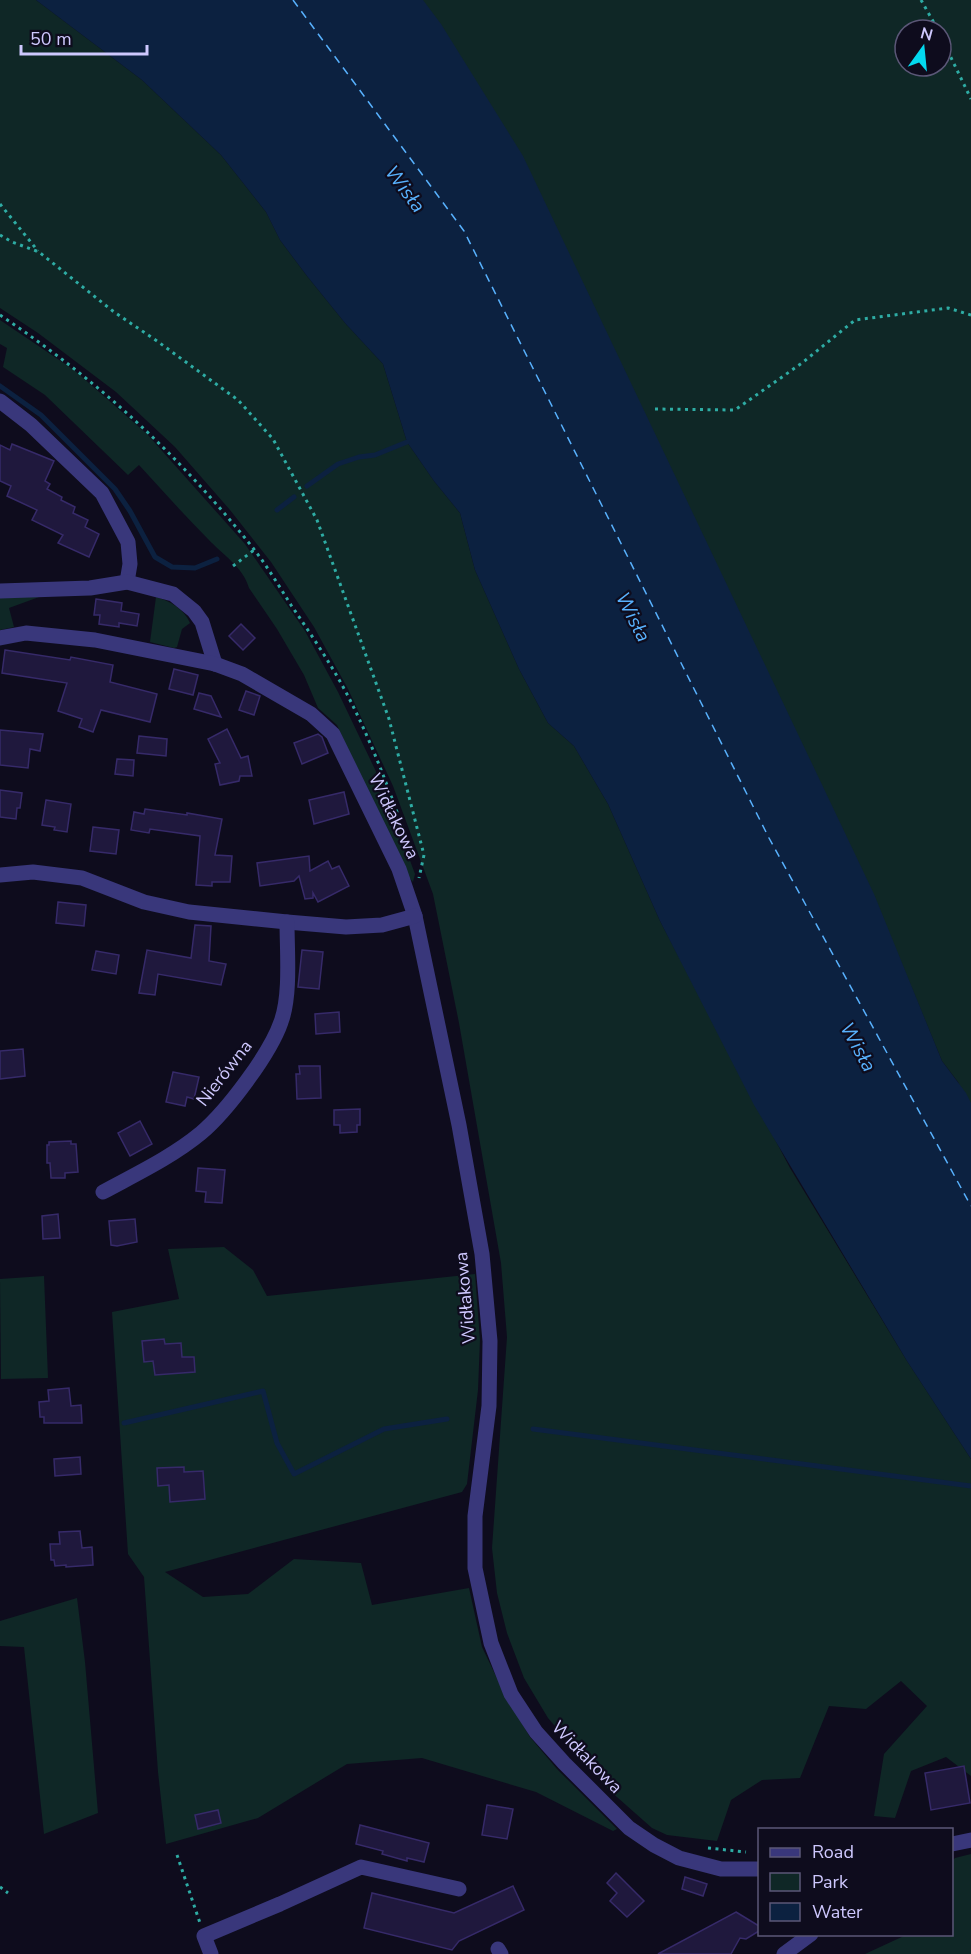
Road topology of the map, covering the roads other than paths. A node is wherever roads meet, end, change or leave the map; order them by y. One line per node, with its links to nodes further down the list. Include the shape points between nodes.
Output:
1 (0, 401): 2 (street, via 102,493 128,542 130,564)
2 (126, 582): 3 (street, via 90,588); 5 (street, via 173,594 194,611 205,628)
3 (0, 591)
4 (0, 638): 5 (street, Widłakowa, via 26,633 95,640)
5 (215, 664): 7 (street, Widłakowa, via 249,678 311,714 333,734 399,869)
6 (0, 875): 8 (street, via 33,872 82,878 144,902 189,912)
7 (415, 916): 8 (street, via 382,925 346,927); 12 (street, Widłakowa, via 482,1254 490,1341 489,1406 475,1516 475,1568 491,1643 511,1694 536,1732 629,1828 679,1858 721,1869)
8 (287, 922): 9 (street, Nierówna, via 287,984 282,1022 264,1056 201,1132 158,1162)
9 (103, 1192)
10 (971, 1840): 11 (street)
11 (953, 1844)
12 (758, 1869)
13 (459, 1889): 15 (street, via 361,1867 204,1936)
14 (810, 1936): 16 (street)
15 (211, 1954)
16 (784, 1954)

